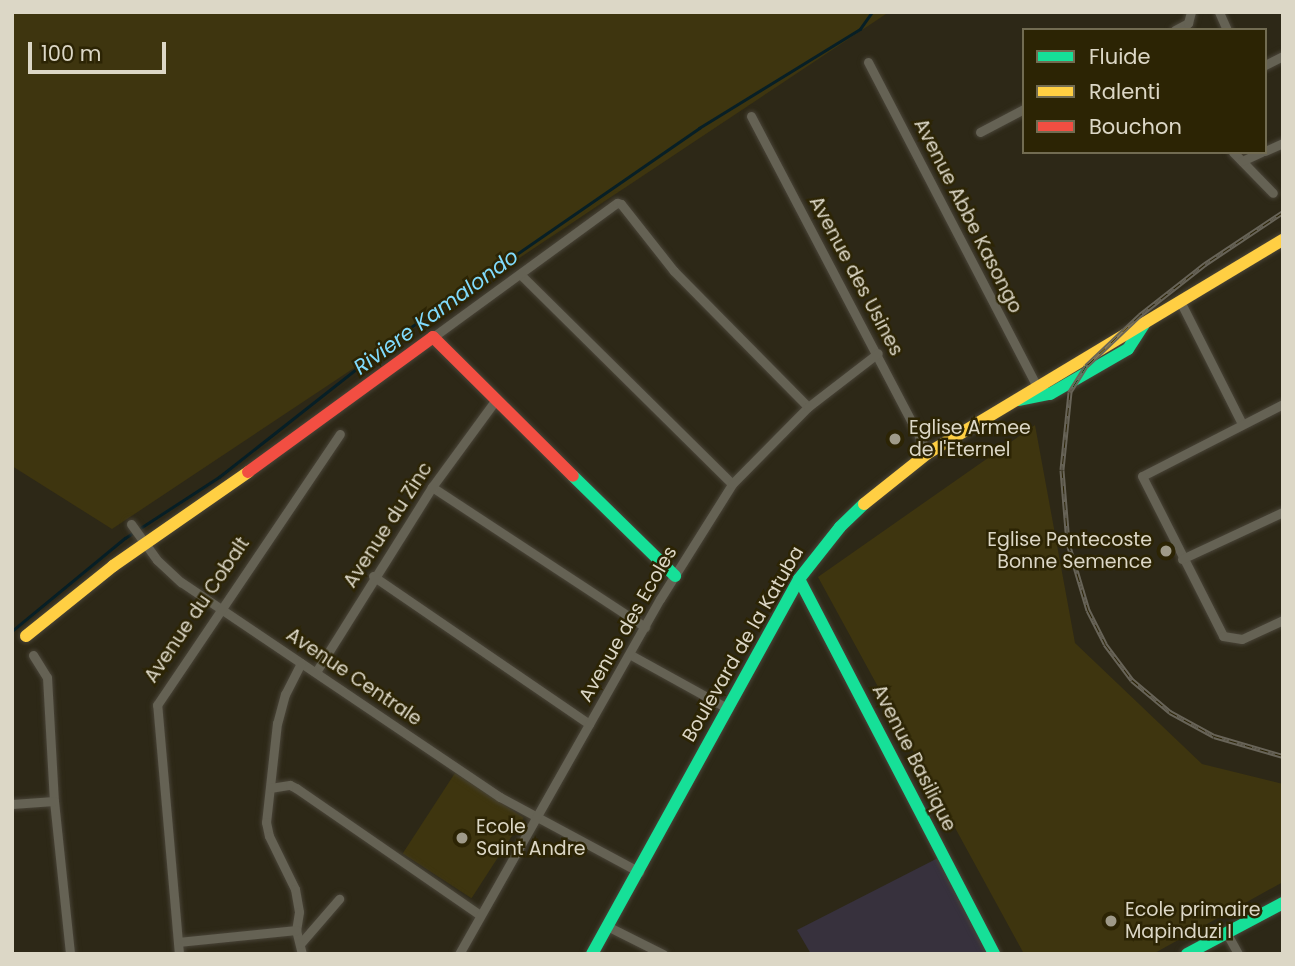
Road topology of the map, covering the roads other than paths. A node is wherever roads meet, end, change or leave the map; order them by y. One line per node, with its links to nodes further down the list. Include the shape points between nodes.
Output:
1 (1191, 12): 3 (street, via 1188,23)
2 (1219, 12): 4 (street)
3 (1179, 28)
4 (1226, 28)
5 (1283, 56): 7 (street)
6 (868, 62): 21 (street, Avenue Abbe Kasongo)
7 (1267, 64)
8 (1022, 110): 10 (street)
9 (751, 116): 20 (street, Avenue des Usines)
10 (980, 132)
11 (1235, 154): 13 (street)
12 (1257, 154): 13 (street)
13 (1242, 161): 14 (street)
14 (1273, 192)
15 (1283, 240): 17 (street, Boulevard de la Katuba)
16 (520, 274): 19 (street); 25 (street, via 621,204 674,271); 29 (street)
17 (1180, 301): 18 (street, Boulevard de la Katuba); 26 (street)
18 (1144, 323): 21 (street, Boulevard de la Katuba); 23 (street, via 1128,349 1072,383 1050,394)
19 (433, 337): 22 (street); 33 (street)
20 (878, 353): 25 (street, Avenue des Ecoles); 28 (street, Avenue des Usines)
21 (1037, 386): 23 (street, Boulevard de la Katuba)
22 (495, 401): 30 (street, Avenue du Zinc); 36 (street)
23 (1011, 401): 28 (street, Boulevard de la Katuba)
24 (1283, 404): 26 (street)
25 (808, 407): 29 (street, Avenue des Ecoles)
26 (1242, 424): 34 (street, via 1145,471 1144,481)
27 (340, 434): 38 (street, Avenue du Cobalt)
28 (929, 453): 37 (street, Boulevard de la Katuba, via 840,527)
29 (732, 484): 36 (street, Avenue des Ecoles)
30 (432, 487): 35 (street, Avenue du Zinc); 40 (street)
31 (1283, 512): 34 (street)
32 (131, 524): 33 (street, Avenue Centrale)
33 (144, 544): 38 (street, Avenue Centrale, via 181,582); 41 (street)
34 (1182, 559): 39 (street, via 1223,636 1235,640 1249,637)
35 (373, 576): 45 (street, Avenue du Zinc); 47 (street)
36 (675, 576): 40 (street, Avenue des Ecoles)
37 (799, 579): 46 (street, Boulevard de la Katuba); 66 (street, Avenue Basilique)
38 (220, 607): 44 (street, Avenue Centrale); 59 (street, Avenue du Cobalt, via 156,711)
39 (1283, 620)
40 (645, 627): 43 (street, Avenue des Ecoles)
41 (26, 636)
42 (33, 655): 49 (street, via 47,677)
43 (631, 655): 46 (street); 47 (street, Avenue des Ecoles)
44 (301, 663): 45 (street, Avenue Centrale); 48 (street, via 277,723)
45 (316, 672): 51 (street, Avenue Centrale)
46 (727, 708): 52 (street, Boulevard de la Katuba)
47 (589, 724): 51 (street, Avenue des Ecoles)
48 (270, 788): 55 (street, via 292,786); 57 (street, via 267,829 295,889)
49 (54, 801): 50 (street); 61 (street)
50 (12, 804)
51 (536, 818): 52 (street, Avenue Centrale); 55 (street, Avenue des Ecoles)
52 (639, 872): 56 (street, Boulevard de la Katuba)
53 (339, 899): 60 (street)
54 (1283, 903): 58 (street)
55 (480, 915): 63 (street, Avenue des Ecoles)
56 (607, 926): 64 (street, Boulevard de la Katuba); 65 (street)
57 (296, 930): 59 (street); 60 (street)
58 (1226, 932): 67 (street); 68 (street)
59 (178, 942): 62 (street, Avenue du Cobalt)
60 (301, 949)
61 (70, 954)
62 (179, 954)
63 (459, 954)
64 (592, 954)
65 (663, 954)
66 (994, 954)
67 (1187, 954)
68 (1238, 954)

